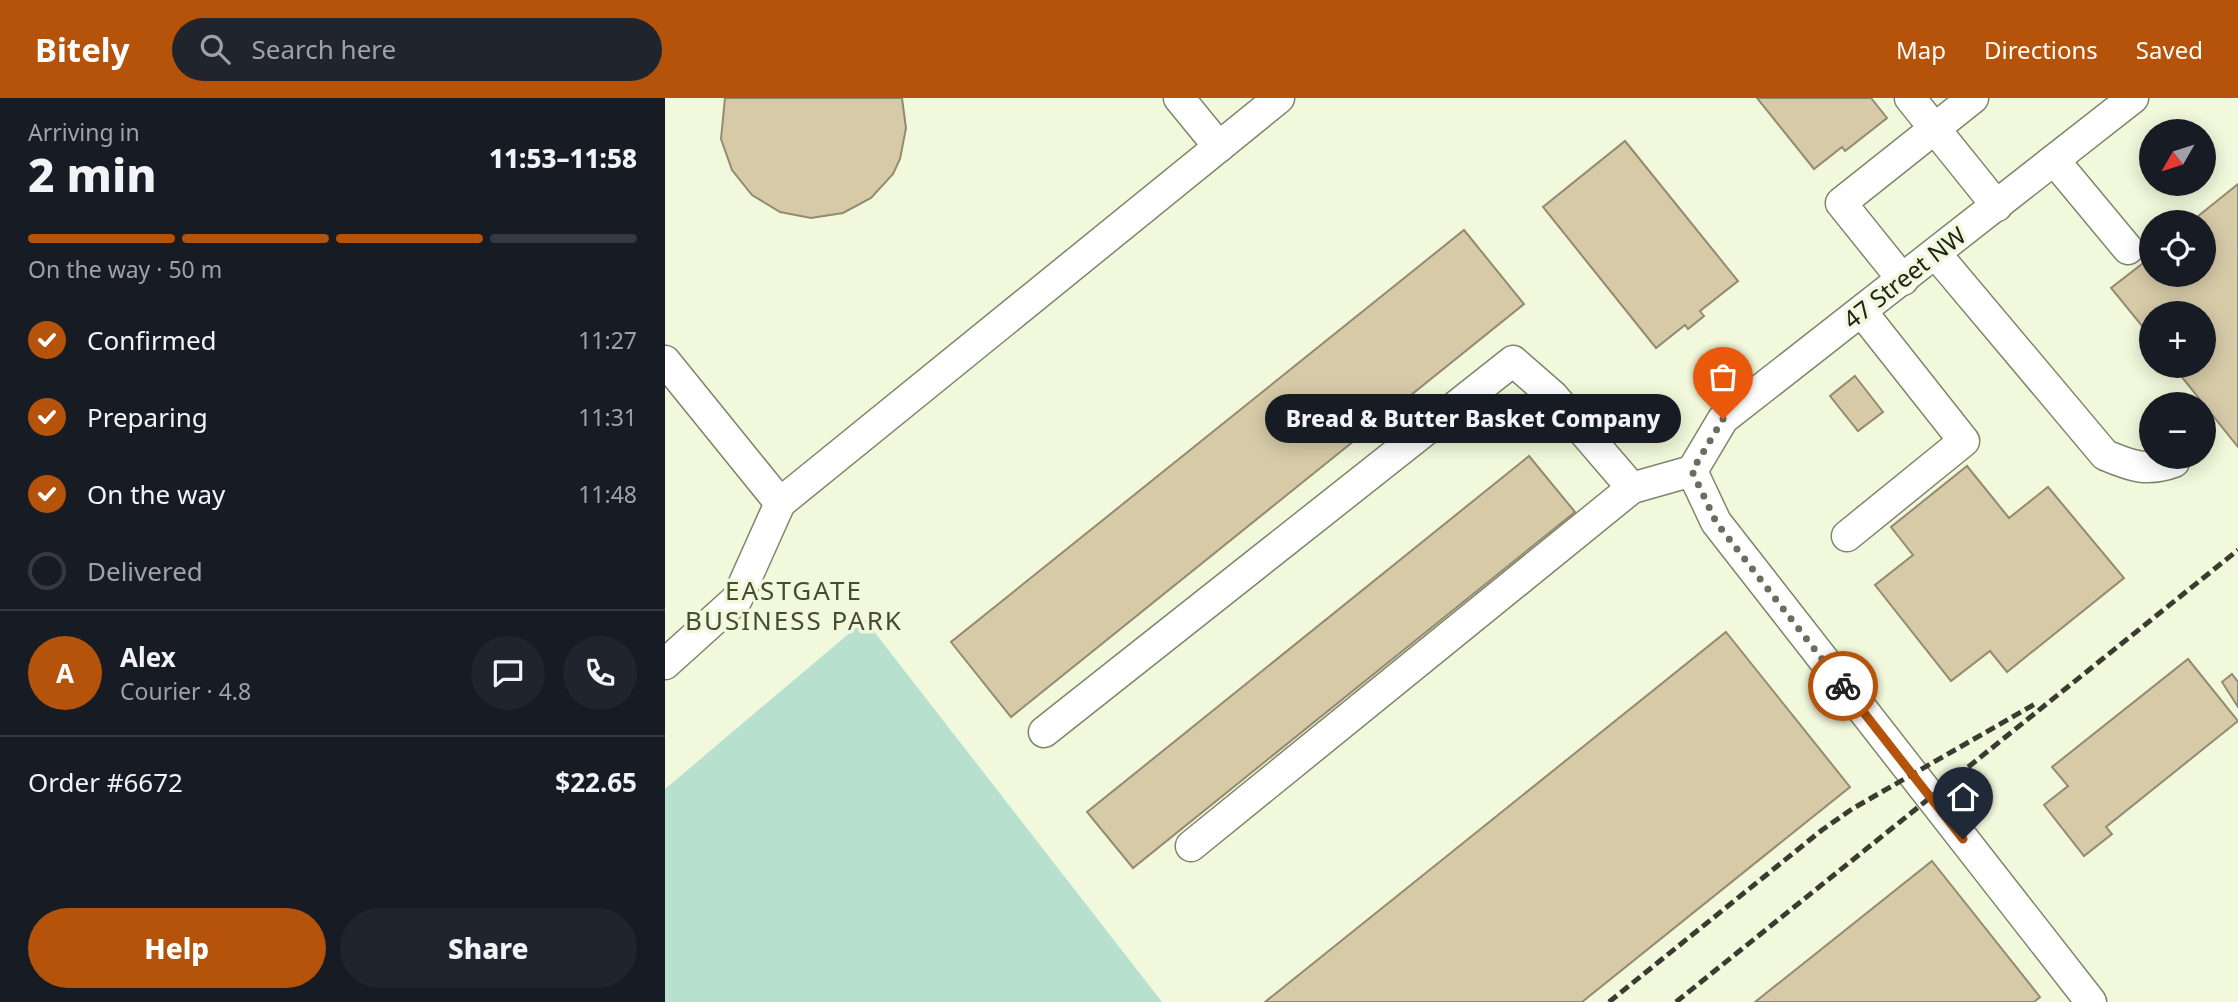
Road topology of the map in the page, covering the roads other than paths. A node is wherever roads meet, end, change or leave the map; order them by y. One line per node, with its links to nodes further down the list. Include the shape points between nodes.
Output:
1 (1179, 98): 7 (street)
2 (1279, 98): 7 (street)
3 (1910, 98): 6 (street)
4 (1973, 98): 6 (street)
5 (2133, 98): 8 (street, 47 Street NW)
6 (1935, 129): 9 (street); 12 (street, via 1841,203)
7 (1219, 147): 18 (street)
8 (2055, 160): 9 (street, 47 Street NW); 10 (street)
9 (1997, 206): 11 (street, 47 Street NW)
10 (2128, 249)
11 (1937, 254): 12 (street, 47 Street NW); 15 (street, via 2105,455)
12 (1903, 280): 13 (street, 47 Street NW)
13 (1862, 312): 16 (street, 47 Street NW, via 1723,419); 19 (street, via 1964,441)
14 (665, 361): 18 (street)
15 (2139, 468)
16 (1692, 471): 17 (street); 23 (street, via 1716,522)
17 (1632, 488): 21 (street, via 1553,396 1513,360); 22 (street)
18 (780, 503): 20 (street, via 737,599)
19 (1847, 536)
20 (665, 664)
21 (1044, 732)
22 (1191, 846)
23 (2091, 1002)

